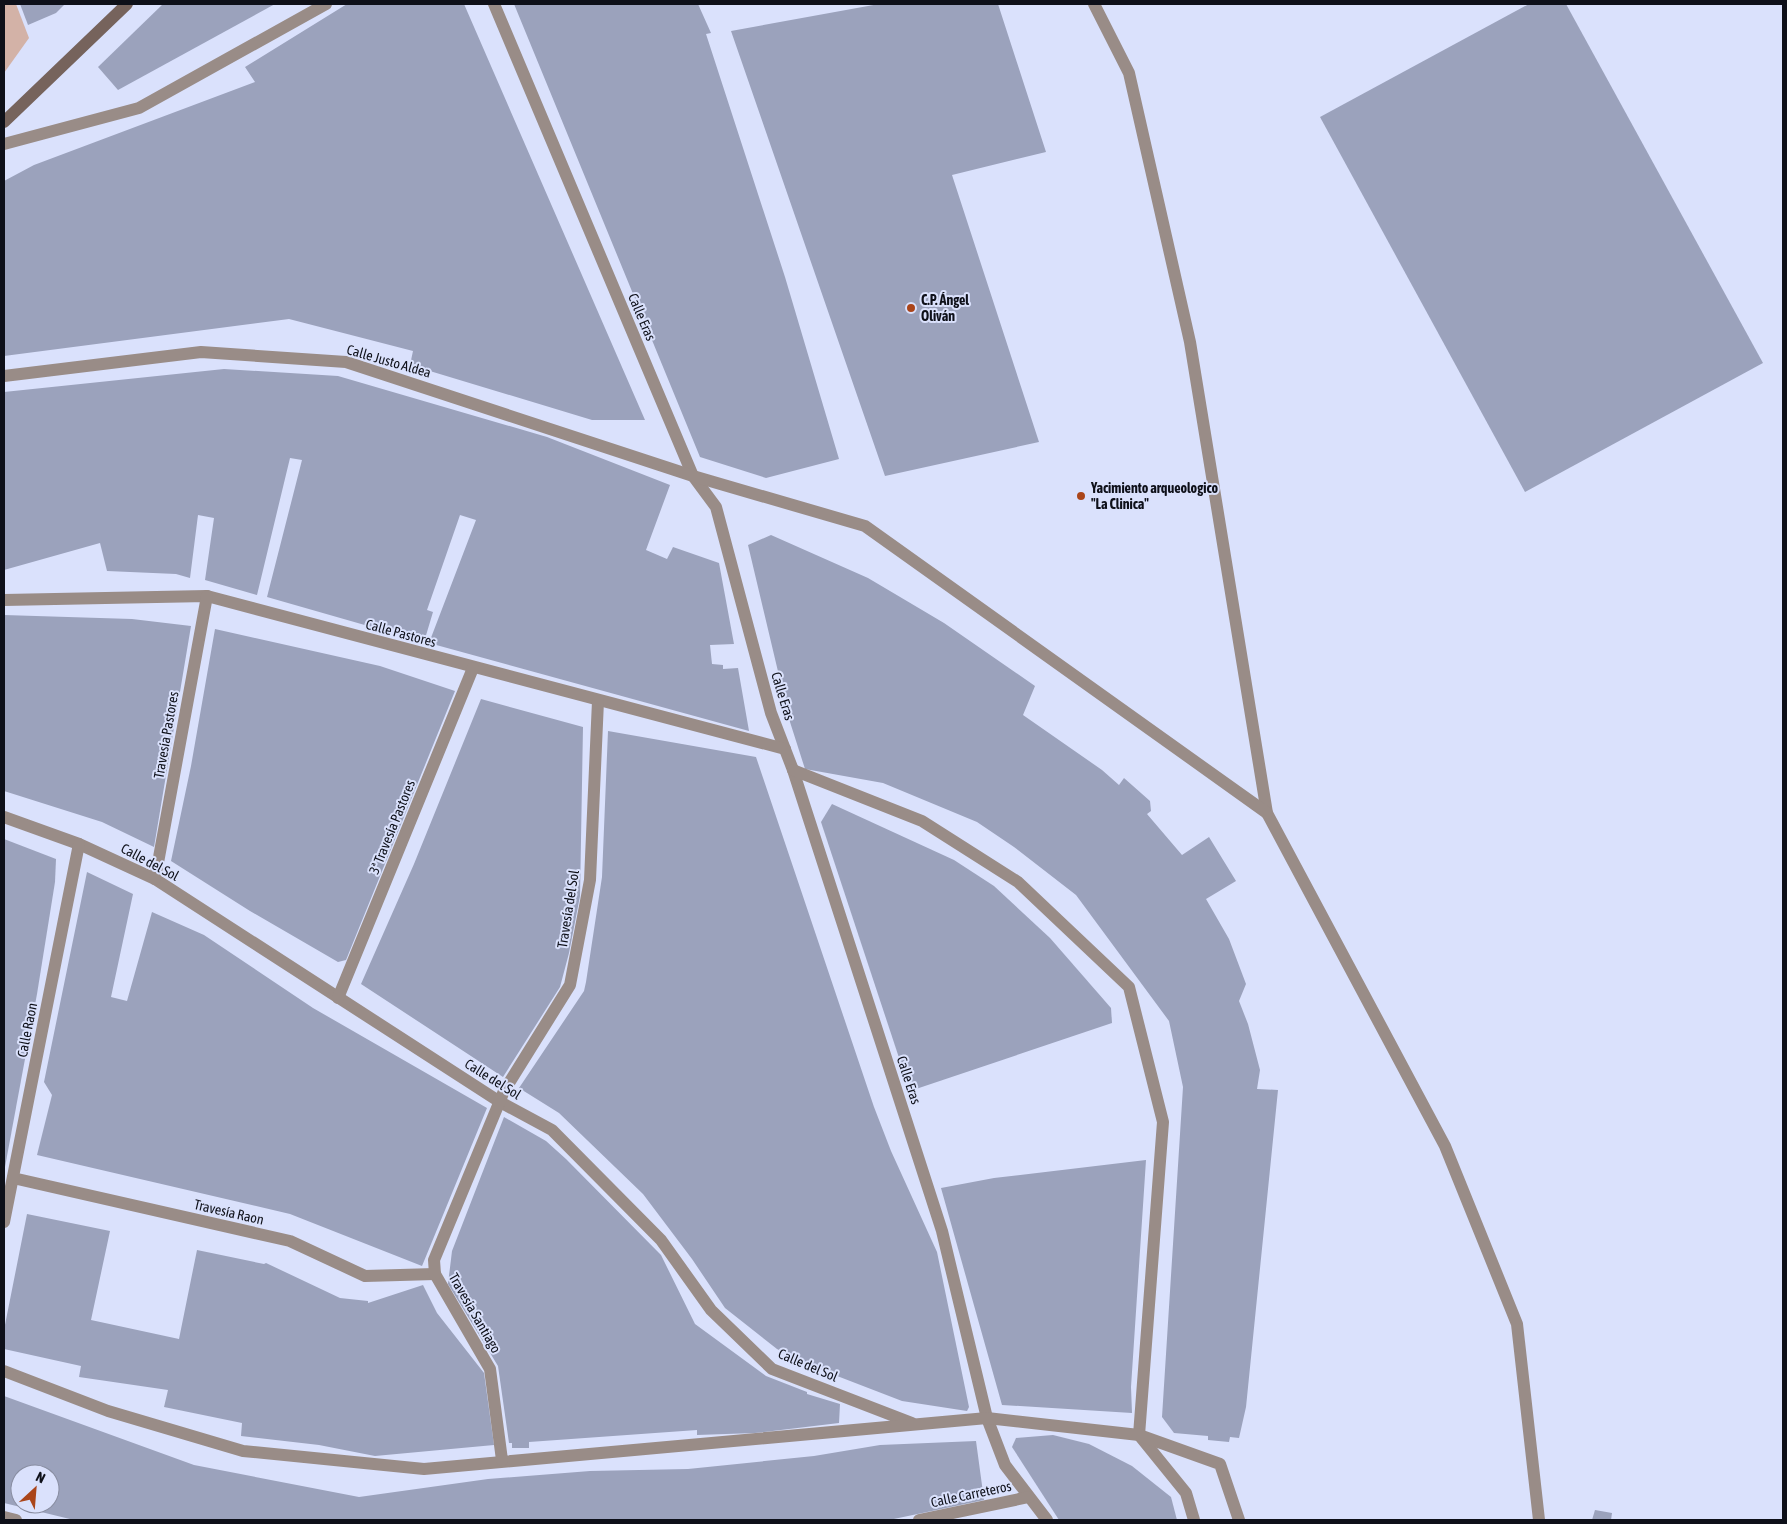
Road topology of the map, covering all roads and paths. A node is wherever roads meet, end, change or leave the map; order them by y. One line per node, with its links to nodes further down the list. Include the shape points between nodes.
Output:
1 (127, 4): 5 (street)
2 (326, 4): 6 (street, via 139,108)
3 (494, 4): 8 (street, Calle Eras)
4 (1094, 4): 15 (street, via 1129,73 1190,342)
5 (4, 122)
6 (4, 144)
7 (4, 376): 8 (street, Calle Justo Aldea, via 201,352 346,362)
8 (693, 476): 13 (street, Calle Eras, via 716,507 771,712); 15 (street, Calle Justo Aldea, via 865,526)
9 (206, 596): 10 (street, Calle Pastores); 11 (street, Calle Pastores); 18 (street, Travesía Pastores)
10 (4, 600)
11 (473, 668): 12 (street, Calle Pastores); 19 (street, 3ª Travesía Pastores)
12 (598, 701): 13 (street, Calle Pastores); 20 (street, Travesía del Sol, via 590,880 570,985)
13 (785, 749): 14 (street, Calle Eras)
14 (794, 770): 25 (street, Calle Eras, via 942,1231); 27 (street, via 922,821 1018,882 1129,987 1163,1122)
15 (1267, 813): 36 (street, via 1445,1146 1517,1324)
16 (4, 817): 17 (street, Calle del Sol)
17 (79, 844): 18 (street, Calle del Sol); 21 (street, Calle Raon)
18 (154, 879): 19 (street, Calle del Sol)
19 (338, 998): 20 (street, Calle del Sol)
20 (500, 1102): 23 (street, Travesía Santiago, via 434,1260); 26 (street, Calle del Sol, via 552,1130 661,1240 711,1310 772,1369)
21 (13, 1178): 22 (street, Calle Raon); 23 (street, Travesía Raon, via 290,1241 365,1276)
22 (4, 1222)
23 (435, 1274): 28 (street, Travesía Santiago, via 490,1369)
24 (4, 1371): 28 (street, via 108,1411 243,1451 424,1469)
25 (988, 1418): 26 (street); 27 (street); 29 (street, Calle Eras, via 1006,1465)
26 (915, 1424): 28 (street)
27 (1139, 1435): 34 (street, via 1186,1493); 35 (street, via 1220,1464)
28 (502, 1460)
29 (1029, 1497): 32 (street, Calle Carreteros); 33 (street, Calle Eras)
30 (4, 1517): 31 (street)
31 (16, 1520)
32 (919, 1520)
33 (1047, 1520)
34 (1194, 1520)
35 (1239, 1520)
36 (1539, 1520)

